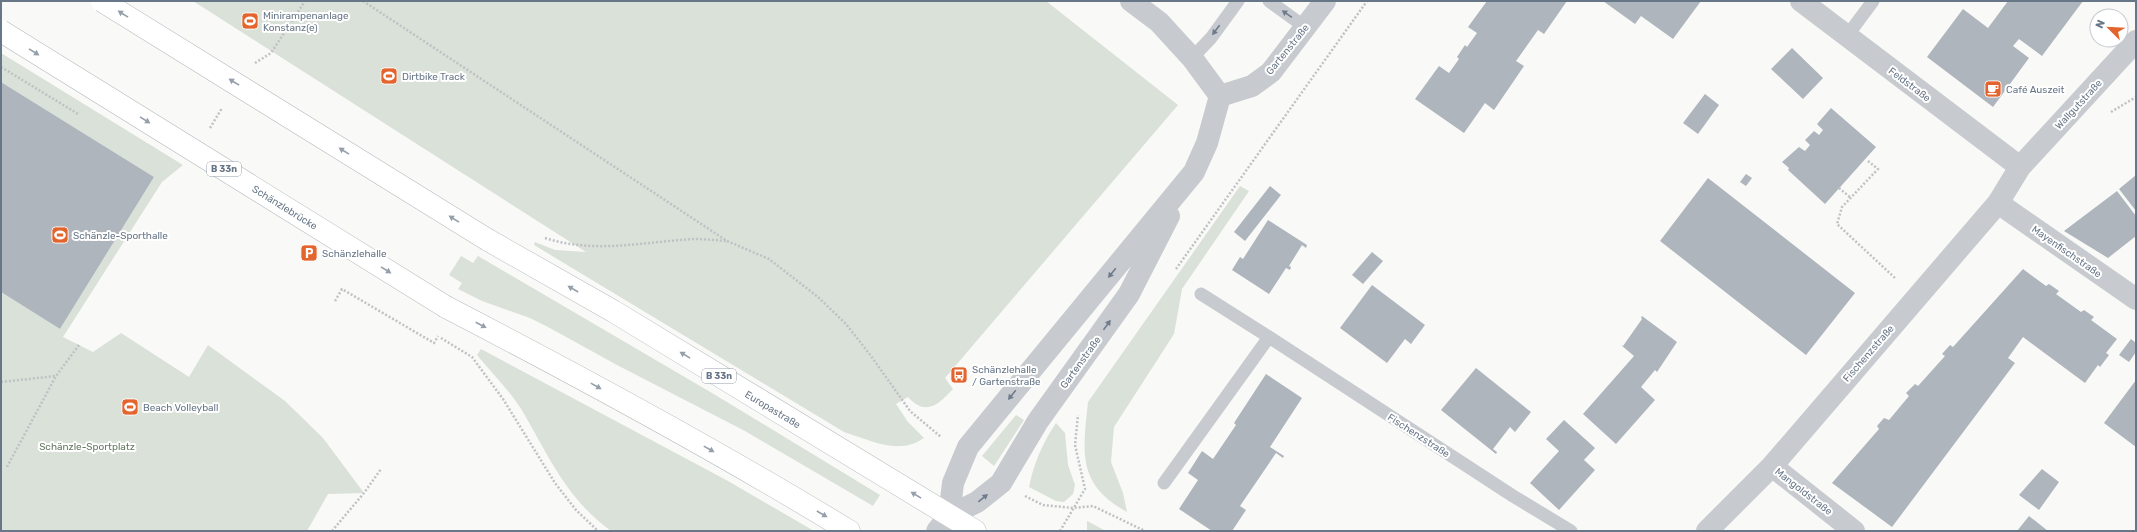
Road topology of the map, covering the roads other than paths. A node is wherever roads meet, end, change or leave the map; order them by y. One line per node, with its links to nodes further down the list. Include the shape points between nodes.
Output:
1 (102, 1): 22 (main road, Europastraße / B 33n, one-way to 1, bridge, via 613,311 488,240)
2 (1131, 1): 12 (street, via 1159,22)
3 (1238, 1): 12 (lane, one-way to 12, via 1211,38)
4 (1269, 1): 8 (lane, one-way to 4)
5 (1325, 1): 8 (street, Gartenstraße)
6 (1800, 1): 10 (street, Feldstraße)
7 (1873, 1): 10 (lane)
8 (1305, 27): 13 (street, Gartenstraße, via 1271,72 1252,86)
9 (1, 31): 23 (main road, Schänzlebrücke / B 33n, one-way to 23, bridge, via 446,307 578,376 742,467)
10 (1847, 36): 14 (street, Feldstraße)
11 (2136, 41): 14 (street, Wallgutstraße)
12 (1192, 58): 13 (street)
13 (1220, 96): 15 (street, Gartenstraße, via 1207,143 1194,172)
14 (2020, 167): 16 (street, Fischenzstraße)
15 (1184, 185): 22 (street, Gartenstraße, one-way to 22, via 973,440 963,455); 22 (street, Gartenstraße, one-way to 15, via 977,502 1001,483 1038,421 1129,294)
16 (1998, 203): 18 (street, Mayenfischstraße); 20 (street, Fischenzstraße)
17 (1201, 294): 19 (lane, Fischenzstraße)
18 (2136, 299)
19 (1269, 337): 21 (lane); 25 (lane, Fischenzstraße)
20 (1772, 466): 26 (street, Fischenzstraße); 27 (street, Mangoldstraße)
21 (1164, 482)
22 (943, 523): 24 (main road, Europastraße / B 33n)
23 (849, 531)
24 (975, 531)
25 (1571, 531)
26 (1707, 531)
27 (1854, 531)

